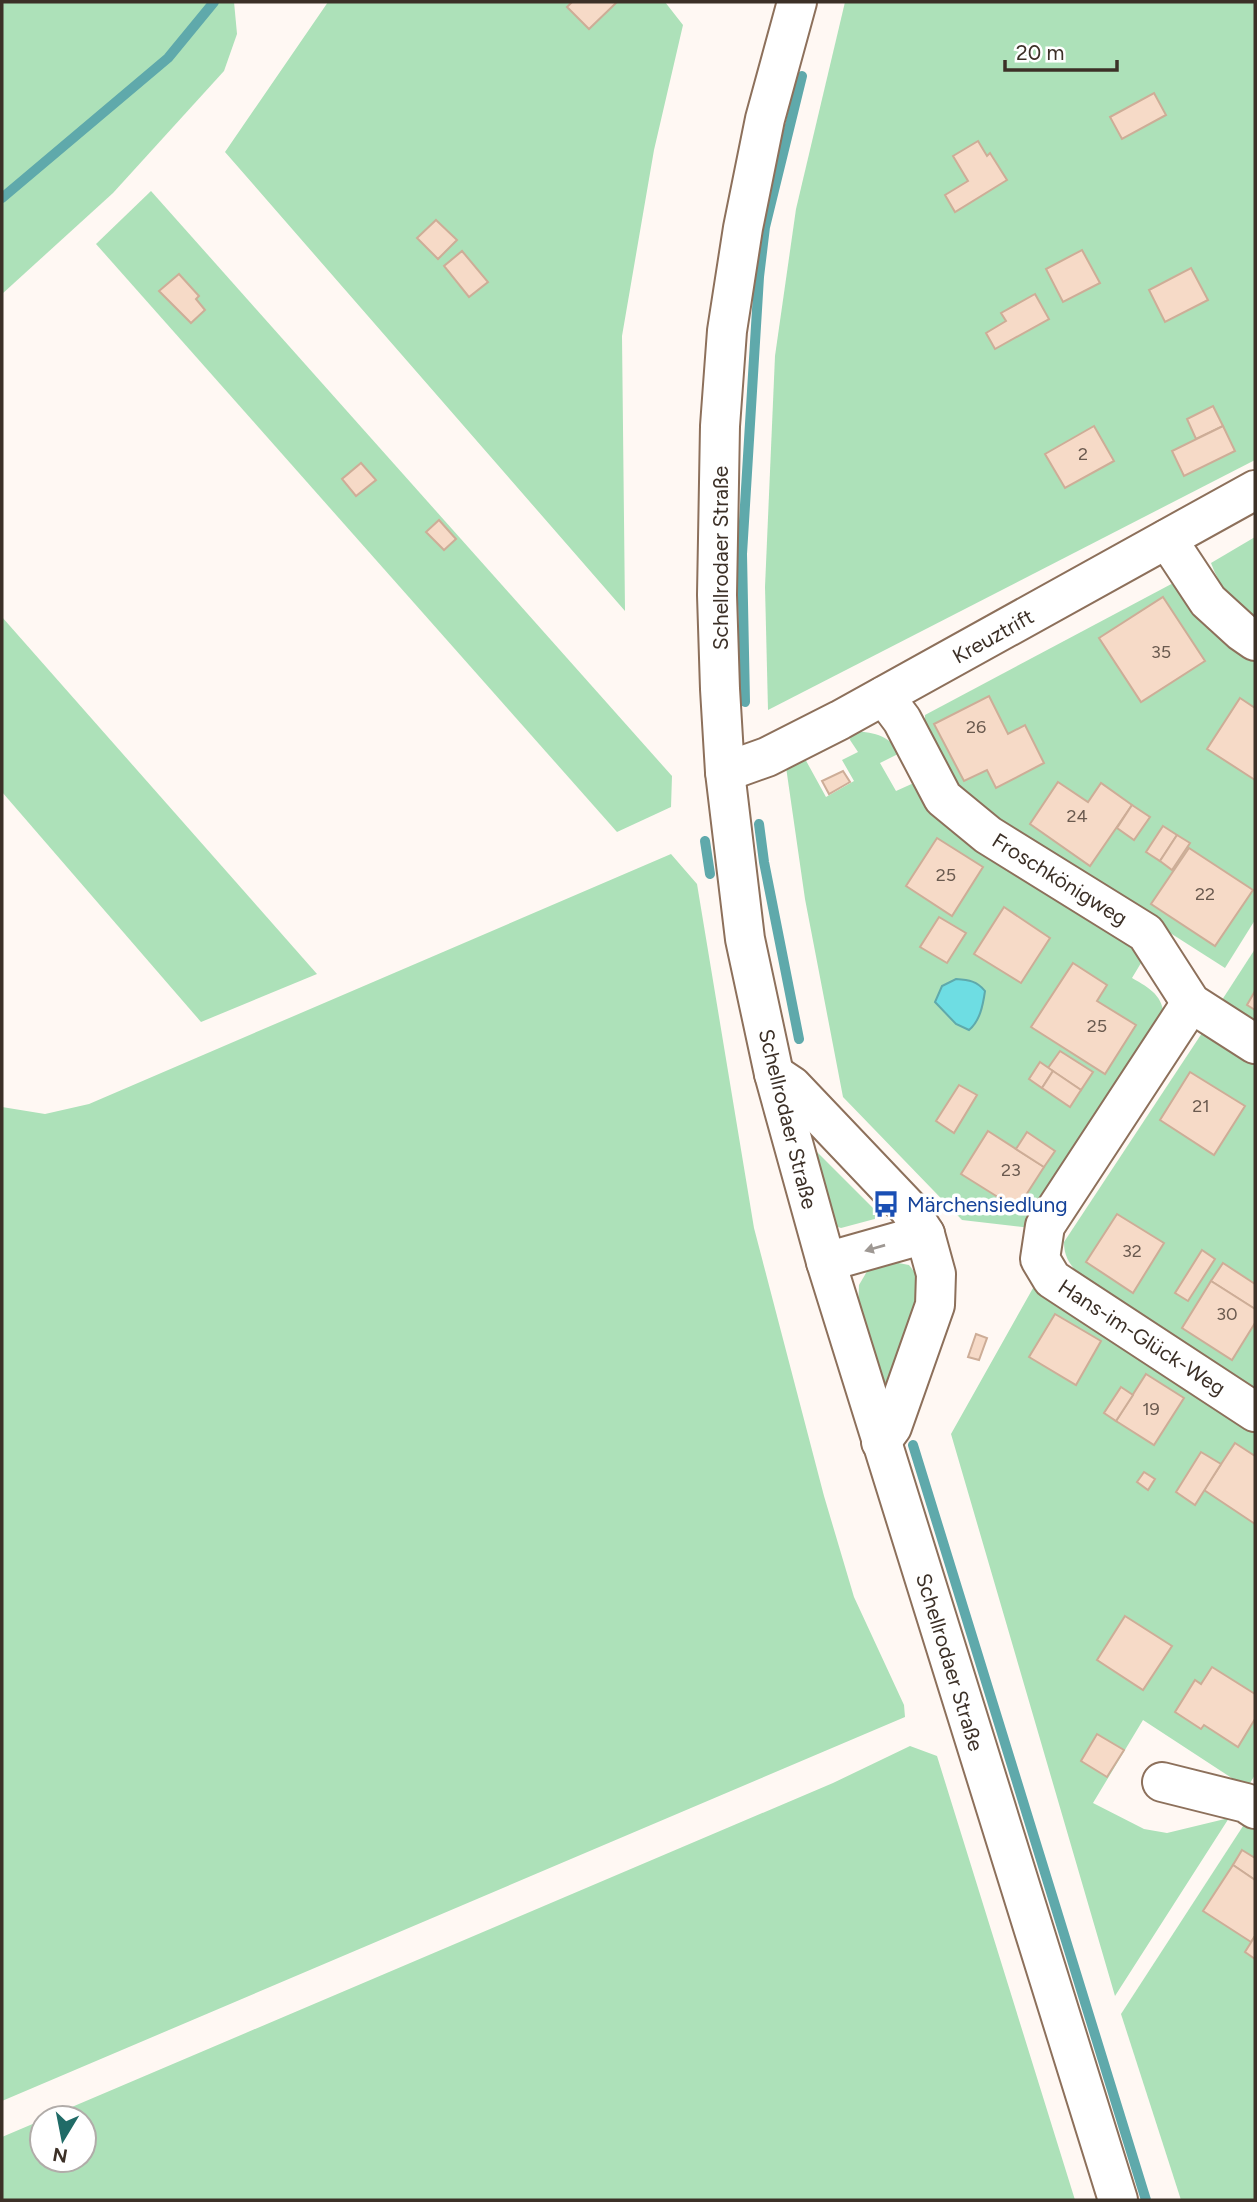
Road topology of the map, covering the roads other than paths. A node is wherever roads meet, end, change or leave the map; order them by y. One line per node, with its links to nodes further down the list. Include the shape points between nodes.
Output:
1 (797, 2): 6 (street, Schellrodaer Straße, via 765,119 726,331 717,595)
2 (1255, 490): 3 (street, Kreuztrift)
3 (1167, 539): 4 (street, via 1208,601); 5 (street, Kreuztrift)
4 (1255, 641)
5 (884, 696): 6 (street, Kreuztrift, via 782,750); 7 (street, Froschkönigweg, via 902,720 943,798 988,835 1146,933)
6 (725, 772): 9 (street, Schellrodaer Straße, via 746,939)
7 (1191, 1003): 8 (street, Froschkönigweg); 12 (street, Hans-im-Glück-Weg, via 1045,1226 1040,1259 1052,1279)
8 (1255, 1044)
9 (774, 1074): 10 (street, via 792,1086 909,1209); 11 (street, Schellrodaer Straße)
10 (925, 1234): 11 (street, one-way to 11); 13 (street, via 936,1275 935,1305 892,1427)
11 (826, 1262): 13 (street, Schellrodaer Straße)
12 (1255, 1412)
13 (881, 1442): 16 (street, Schellrodaer Straße)
14 (1162, 1782): 15 (street)
15 (1255, 1808)
16 (1118, 2200)

